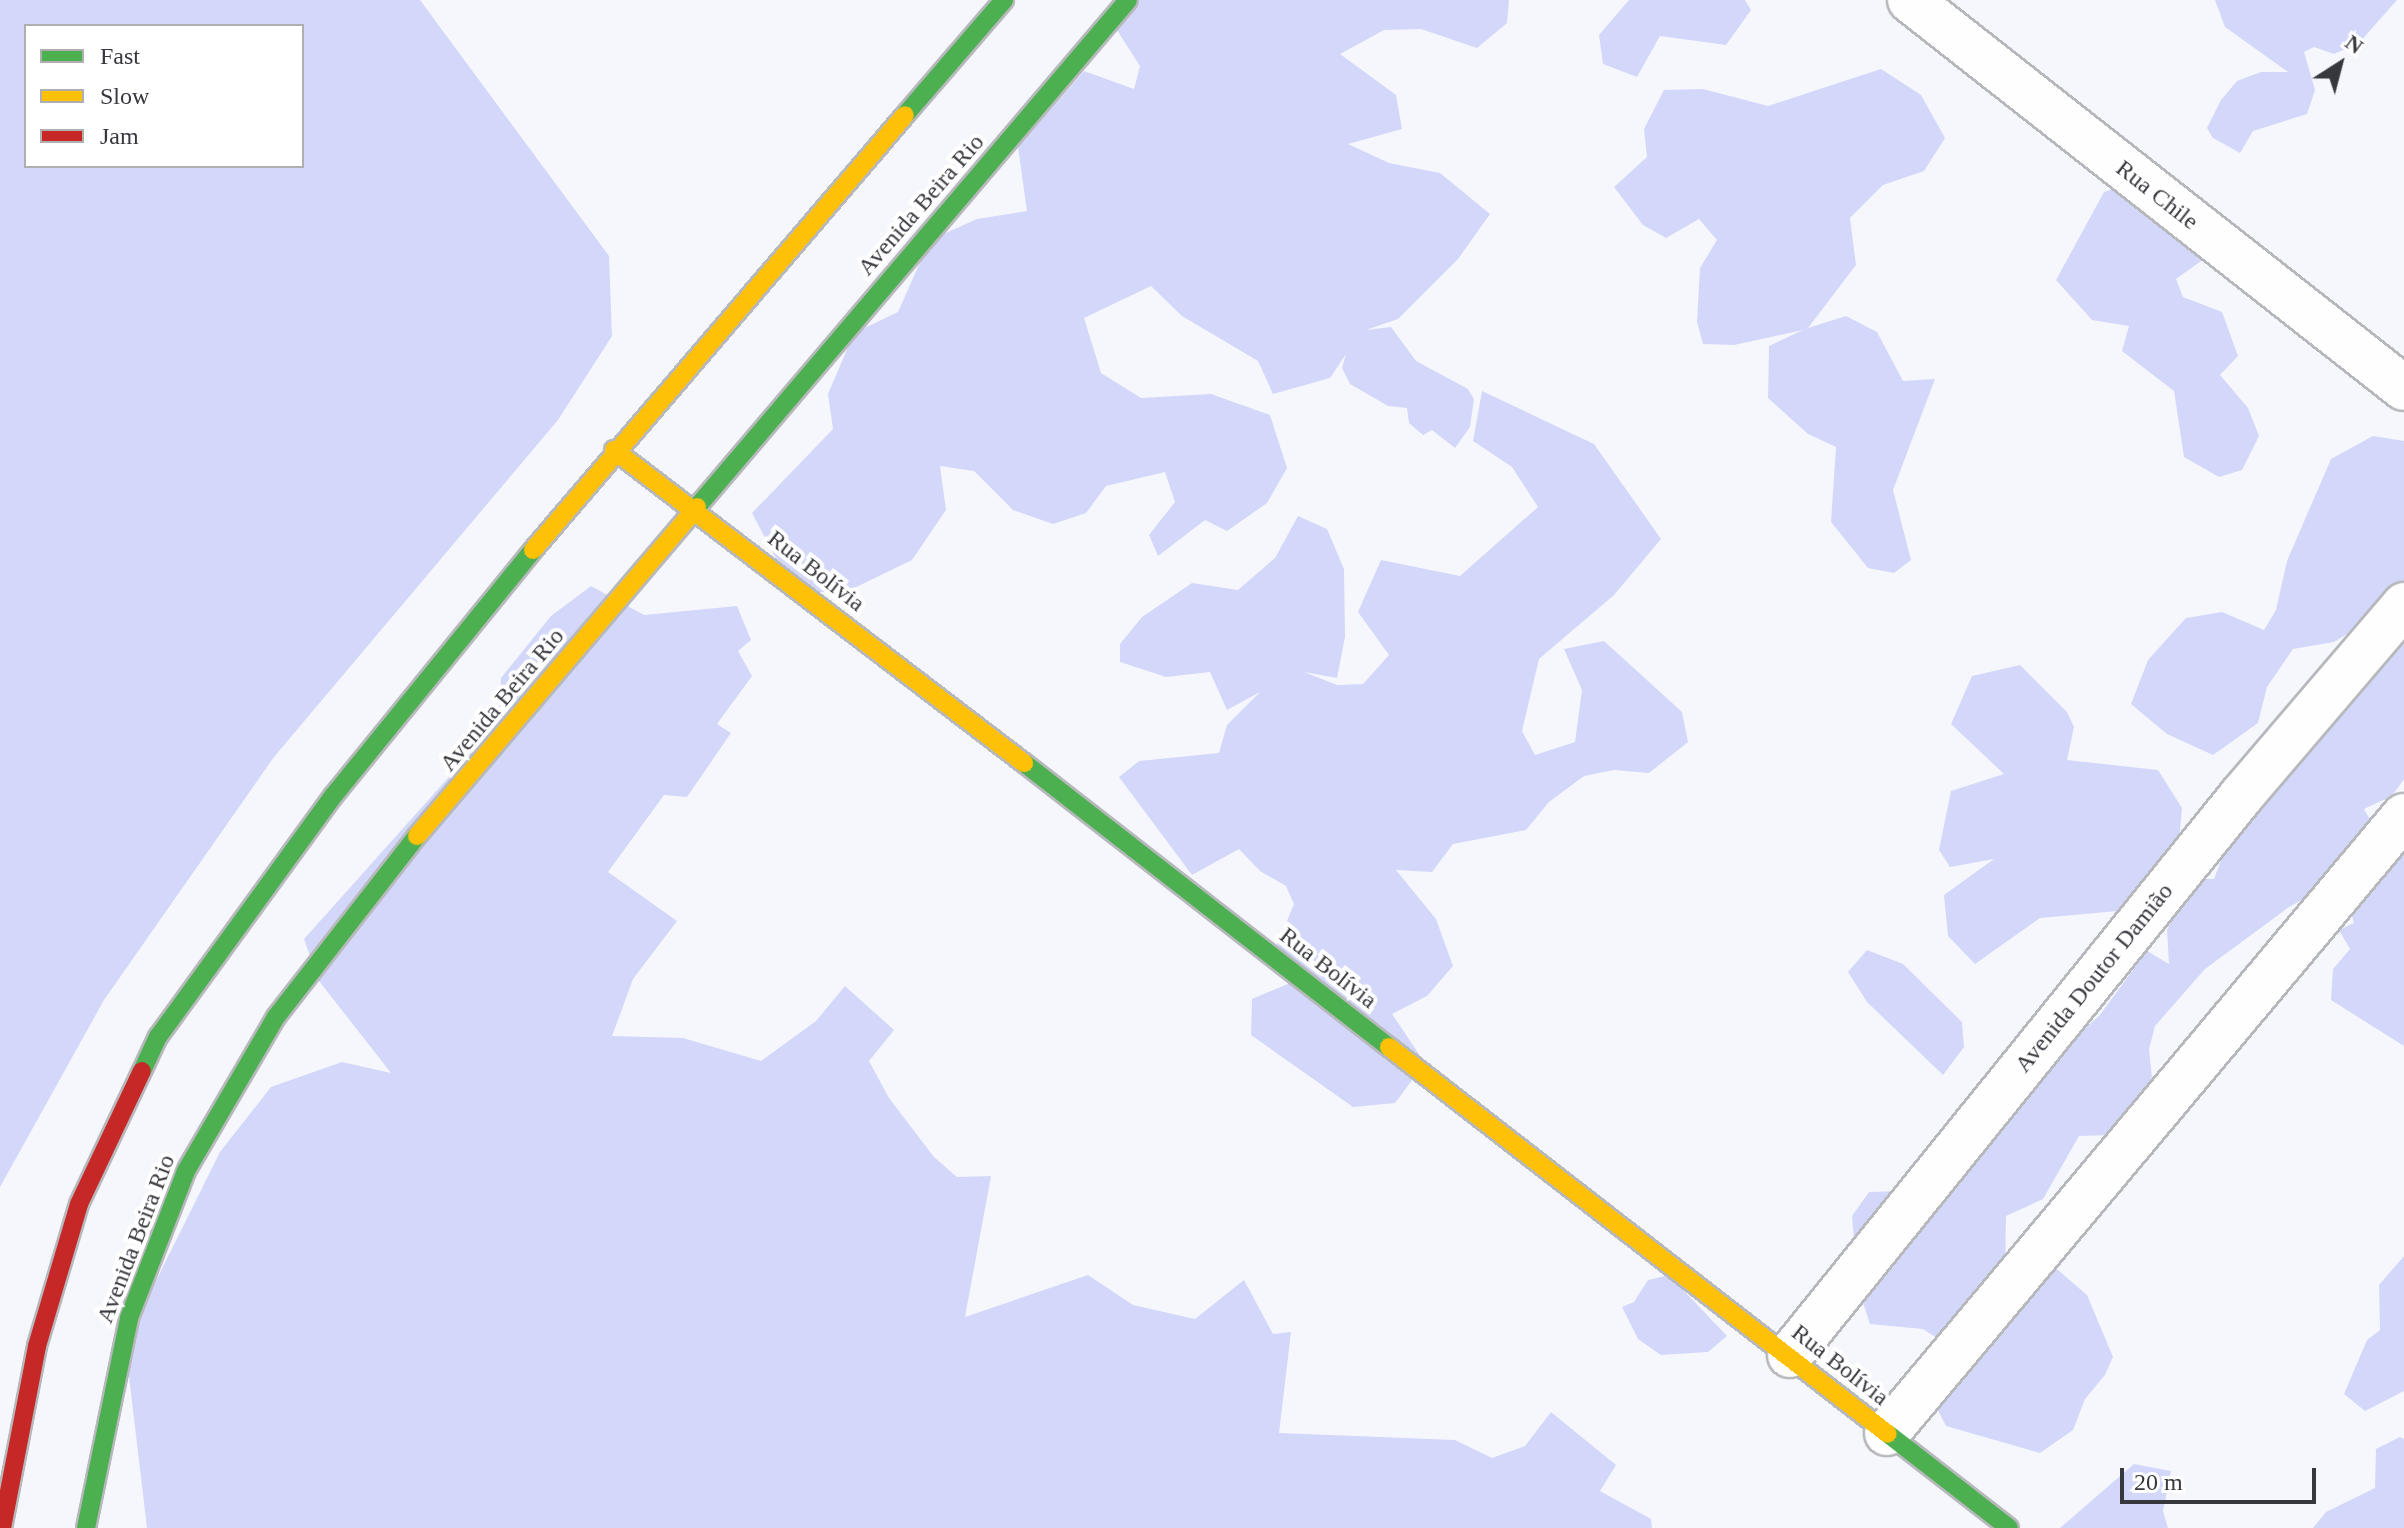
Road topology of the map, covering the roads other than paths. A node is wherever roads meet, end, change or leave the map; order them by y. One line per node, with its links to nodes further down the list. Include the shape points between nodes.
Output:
1 (1004, 0): 5 (street)
2 (1128, 0): 6 (street, Avenida Beira Rio)
3 (1910, 0): 4 (street, Rua Chile)
4 (2404, 388)
5 (614, 450): 6 (street, Rua Bolívia); 11 (street, via 334,795 158,1037 79,1204 37,1346)
6 (696, 508): 9 (street, Rua Bolívia); 12 (street, Avenida Beira Rio, via 361,902 231,1087 186,1171 129,1318)
7 (2404, 605): 9 (street, Avenida Doutor Damião, via 2242,795)
8 (2404, 816): 10 (street)
9 (1790, 1355): 10 (street, Rua Bolívia)
10 (1887, 1433): 13 (street, Rua Bolívia)
11 (2, 1528)
12 (86, 1528)
13 (2009, 1528)

